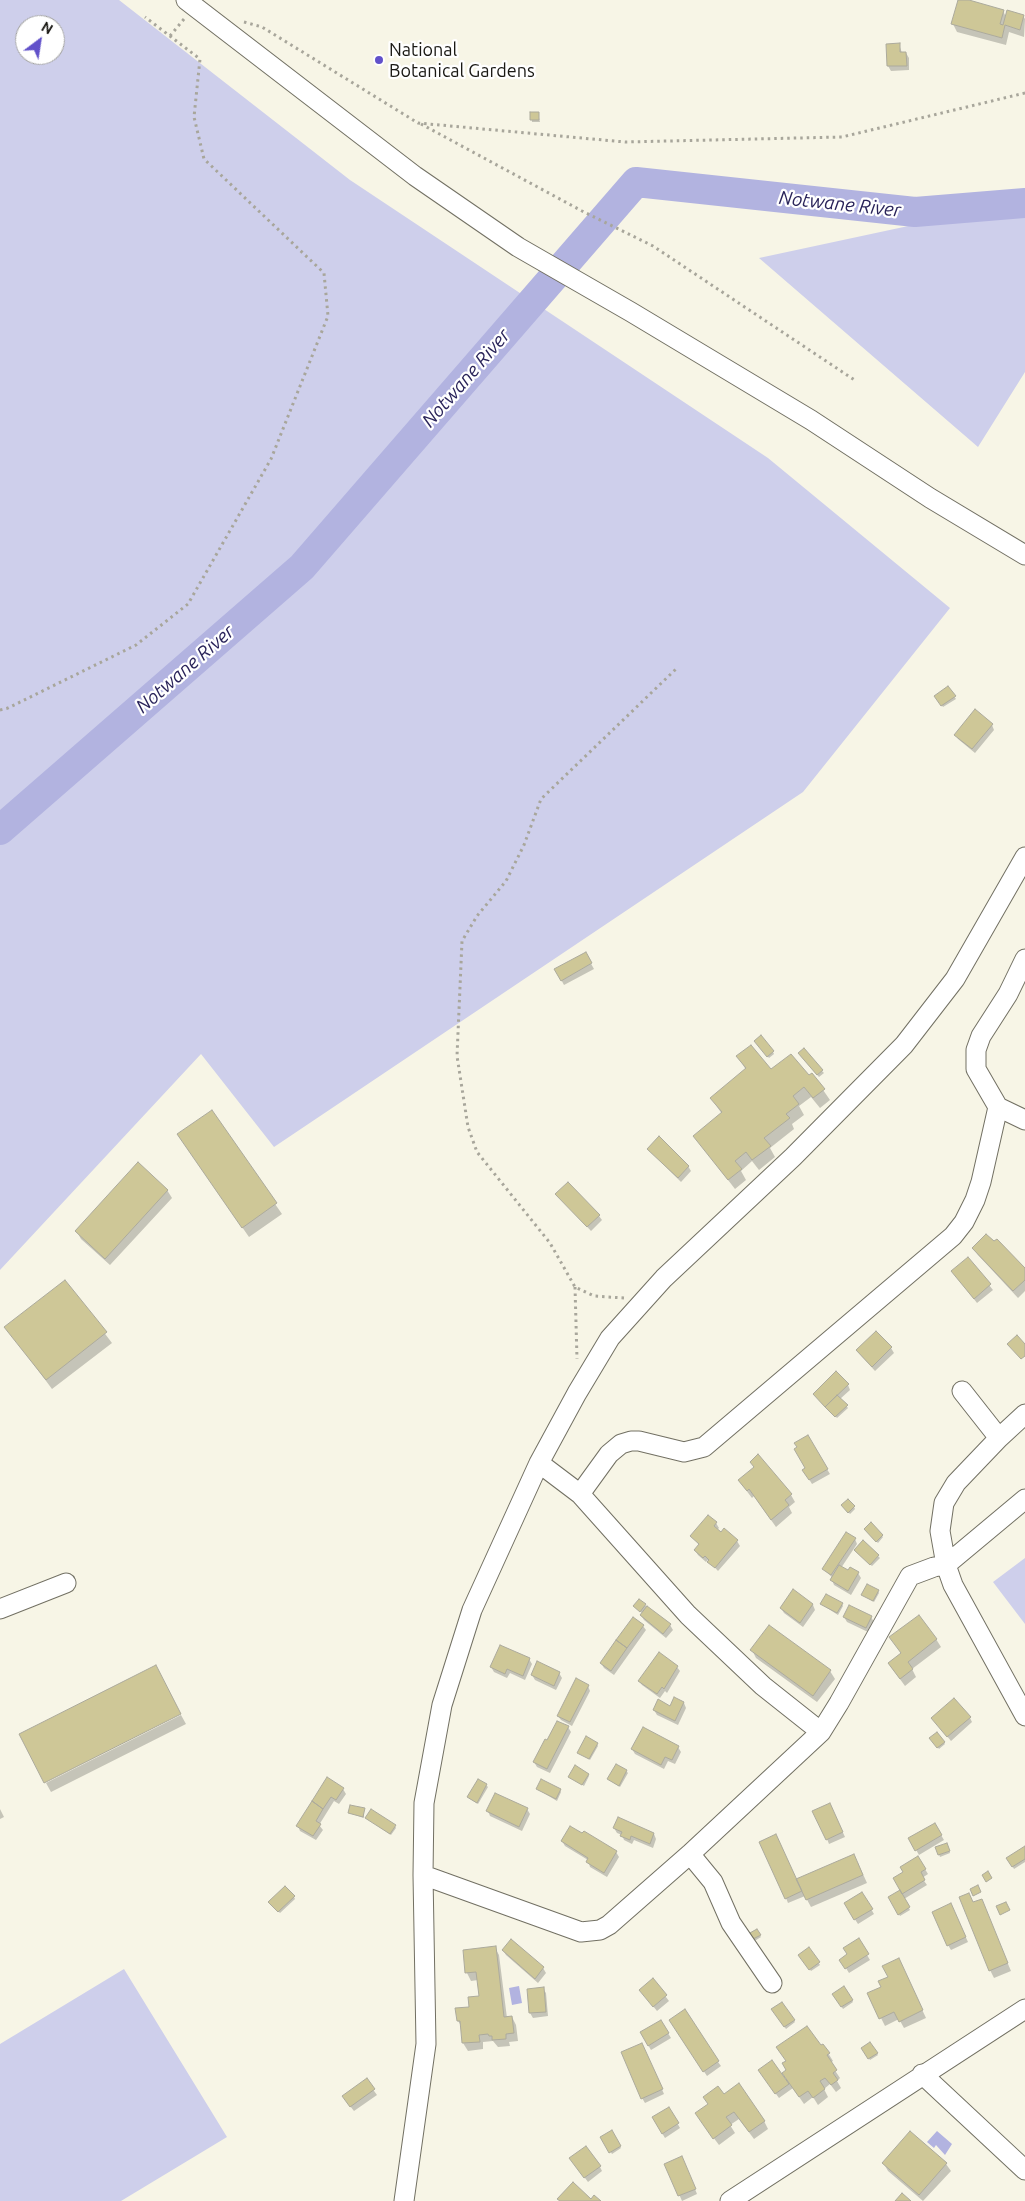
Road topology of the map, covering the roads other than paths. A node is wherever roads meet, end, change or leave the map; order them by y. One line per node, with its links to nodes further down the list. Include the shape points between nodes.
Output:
1 (186, 0): 2 (street, via 415,176 518,247 811,420)
2 (1025, 555)
3 (1025, 857): 10 (street, via 955,979 904,1045 651,1293 610,1338)
4 (1025, 958): 5 (street, via 976,1050 976,1069)
5 (998, 1107): 6 (street); 11 (street, via 975,1200 953,1236 704,1446 684,1452 639,1441 621,1444 609,1454)
6 (1025, 1120)
7 (962, 1391): 9 (street)
8 (1025, 1414): 9 (street)
9 (999, 1438): 13 (street, via 956,1483 944,1503 940,1531)
10 (539, 1463): 11 (street); 19 (street, via 472,1610 442,1705 424,1803)
11 (580, 1494): 17 (street, via 688,1615 764,1686)
12 (1025, 1499): 13 (street)
13 (946, 1565): 16 (street, via 953,1585); 17 (street, via 910,1576)
14 (66, 1583): 15 (street)
15 (0, 1610)
16 (1025, 1716)
17 (820, 1732): 18 (street)
18 (690, 1854): 19 (street, via 609,1925 592,1932 565,1928); 20 (street, via 713,1882 731,1923)
19 (423, 1875): 24 (street, via 426,2044)
20 (772, 1983)
21 (1025, 2009): 22 (street)
22 (922, 2074): 23 (street); 25 (street)
23 (1025, 2170)
24 (404, 2201)
25 (730, 2201)

